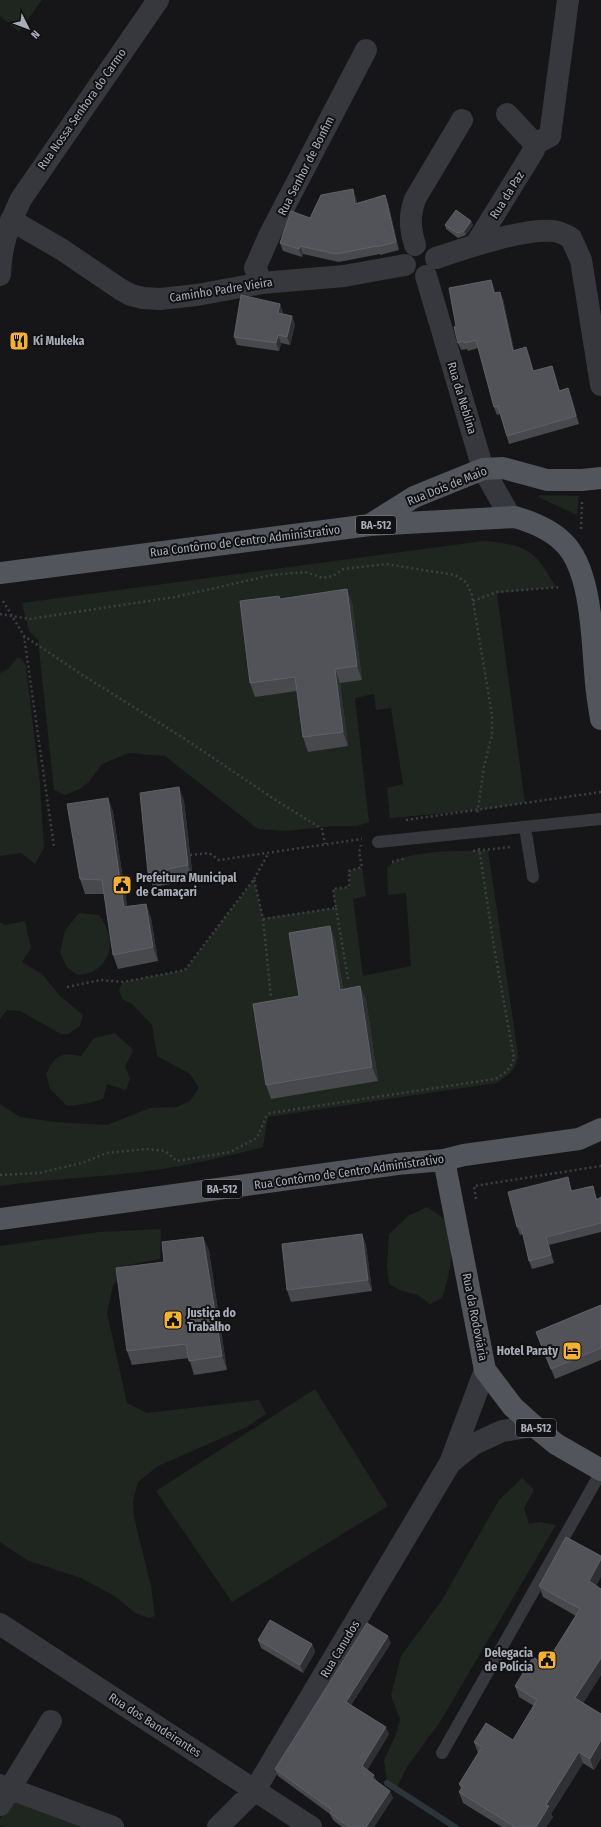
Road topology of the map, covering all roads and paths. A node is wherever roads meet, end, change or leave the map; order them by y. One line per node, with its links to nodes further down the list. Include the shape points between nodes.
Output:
1 (158, 0): 7 (street, Rua Nossa Senhora do Carmo, via 31,183)
2 (568, 0): 6 (street, via 550,136)
3 (366, 50): 13 (street, Rua Senhor de Bonfim, via 270,234 255,268)
4 (507, 114): 6 (street)
5 (462, 120): 9 (street, via 415,199 410,221)
6 (536, 144): 8 (street, Rua da Paz)
7 (11, 220): 12 (street, Rua Nossa Senhora do Carmo, via 1,253); 13 (street, Caminho Padre Vieira, via 62,249 131,295 160,299 197,296)
8 (476, 244): 11 (street); 14 (street, via 526,233 554,231 571,238 581,260)
9 (415, 245): 10 (street, via 405,254); 11 (street, via 432,249)
10 (405, 265): 11 (street, via 414,276); 13 (street, Caminho Padre Vieira, via 344,276)
11 (431, 267): 15 (street, Rua da Neblina)
12 (0, 274)
13 (262, 283)
14 (601, 385)
15 (483, 469): 16 (main road, Rua Dois de Maio / BA-512, via 503,468 547,480); 18 (street, Rua da Neblina); 19 (main road, Rua Dois de Maio / BA-512, via 414,497)
16 (601, 478)
17 (582, 499): 20 (path)
18 (510, 516): 19 (main road, Rua Contôrno de Centro Administrativo / BA-512); 28 (main road, Rua Contôrno de Centro Administrativo / BA-512, via 531,522 551,532 574,555 582,572 592,633)
19 (370, 525): 21 (main road, Rua Contôrno de Centro Administrativo / BA-512)
20 (581, 531)
21 (0, 573)
22 (560, 587): 24 (path, via 497,592)
23 (3, 601): 26 (path)
24 (473, 601): 26 (path, via 466,582 455,574 386,564 343,569 333,576 323,578 305,572 272,575 140,603 30,619); 30 (path, via 492,714 492,735)
25 (0, 614): 26 (path)
26 (13, 618): 27 (path)
27 (24, 636): 37 (path, via 322,829); 38 (path)
28 (601, 719)
29 (601, 792): 30 (path)
30 (477, 810): 32 (path); 34 (path)
31 (601, 818): 33 (lane)
32 (399, 821)
33 (525, 827): 34 (lane); 42 (lane)
34 (476, 832): 36 (lane); 53 (path, via 514,1058 511,1066 501,1076 496,1079 270,1113 266,1116 257,1138 230,1152 177,1161 165,1151 147,1149 107,1153 82,1163 39,1173)
35 (362, 839): 37 (path)
36 (378, 842)
37 (325, 844): 39 (path)
38 (54, 847)
39 (268, 854): 40 (path, via 219,860 210,853); 43 (path)
40 (190, 855)
41 (362, 868): 44 (path, via 349,871 349,887 333,889)
42 (533, 877)
43 (254, 879): 45 (path); 47 (path, via 185,970 123,982 101,980)
44 (336, 908): 45 (path); 46 (path)
45 (263, 918): 48 (path)
46 (348, 980)
47 (67, 987)
48 (272, 997)
49 (601, 1129): 50 (main road, Rua Contôrno de Centro Administrativo / BA-512, via 580,1139)
50 (464, 1155): 51 (main road, Rua Contôrno de Centro Administrativo / BA-512); 54 (path)
51 (444, 1160): 56 (main road, Rua Contôrno de Centro Administrativo / BA-512, via 396,1164); 57 (main road, Rua da Rodoviária / BA-512)
52 (601, 1166): 55 (path, via 474,1186)
53 (0, 1175)
54 (472, 1202)
55 (476, 1202)
56 (0, 1219)
57 (485, 1370): 58 (main road, Rua da Rodoviária / BA-512, via 514,1407); 59 (street, Rua Canudos)
58 (534, 1426): 59 (street, Rua Canudos, via 502,1431 474,1444); 60 (main road, Rua da Rodoviária / BA-512, via 556,1444)
59 (450, 1463): 64 (street, Rua Canudos)
60 (601, 1471): 63 (lane)
61 (0, 1624): 64 (street, Rua dos Bandeirantes)
62 (50, 1720): 65 (street)
63 (442, 1753)
64 (255, 1790): 67 (street, Rua Canudos); 68 (street, Rua dos Bandeirantes)
65 (3, 1793): 66 (street)
66 (103, 1825)
67 (218, 1827)
68 (311, 1827)

